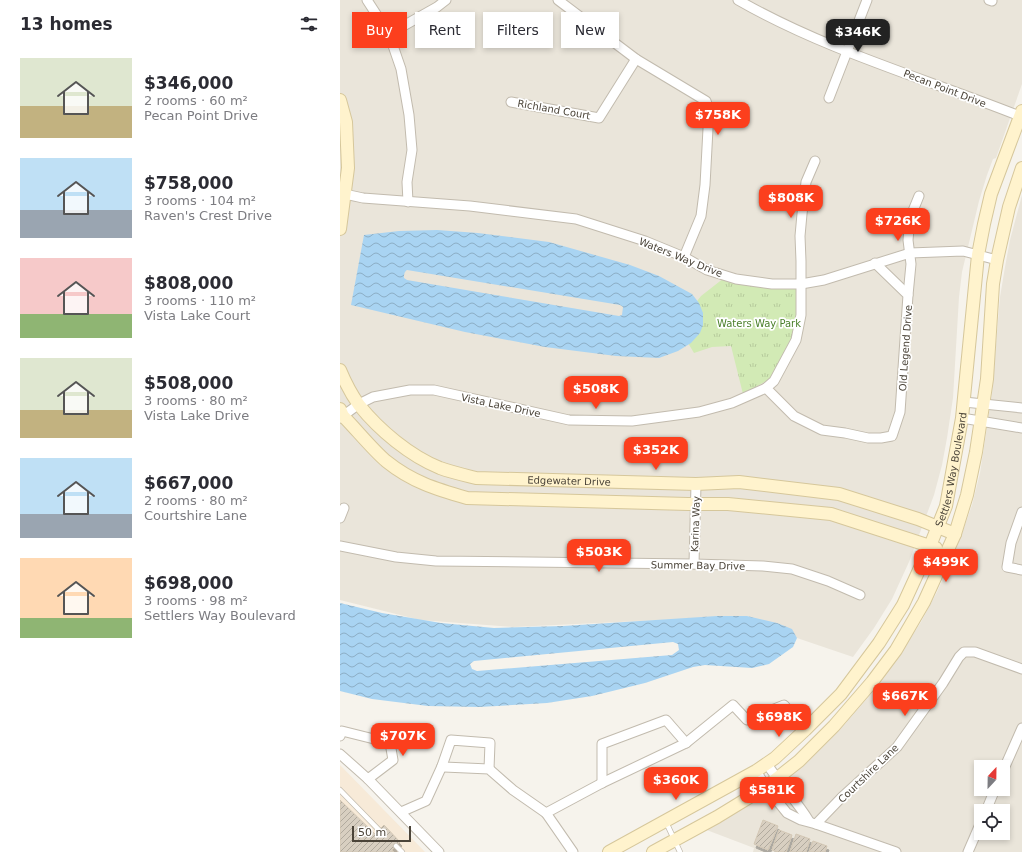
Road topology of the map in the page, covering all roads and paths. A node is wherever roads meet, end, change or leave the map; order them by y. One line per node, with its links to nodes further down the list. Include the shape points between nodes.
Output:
1 (367, 0): 6 (street)
2 (446, 0): 7 (street)
3 (558, 0): 10 (street)
4 (738, 0): 9 (street, Pecan Point Drive, via 766,16)
5 (867, 0): 9 (street)
6 (375, 12)
7 (407, 24)
8 (394, 48): 19 (street, via 401,69 409,115 412,150 407,182)
9 (848, 51): 11 (street); 14 (street, Pecan Point Drive)
10 (636, 59): 13 (street, Richland Court, via 599,118); 23 (street, via 706,101 709,110 701,216)
11 (829, 98)
12 (340, 100): 17 (street, via 346,122 348,168)
13 (511, 102)
14 (1021, 115): 22 (street, Settlers Way Boulevard, via 992,194)
15 (815, 160): 26 (street, Vista Lake Drive, via 806,182 802,214)
16 (1022, 168): 24 (street, Settlers Way Boulevard, via 1009,207)
17 (342, 194): 19 (street, Waters Way Drive); 20 (street)
18 (920, 196): 21 (street, via 910,218)
19 (408, 202): 23 (street, Waters Way Drive, via 470,206 576,219 645,241)
20 (340, 229)
21 (910, 253): 22 (street, Waters Way Drive, via 963,251); 25 (street, Waters Way Drive); 27 (street)
22 (978, 255): 24 (street, Waters Way Drive); 30 (street, Settlers Way Boulevard)
23 (684, 257): 26 (street, Waters Way Drive, via 707,270 736,278 772,284)
24 (997, 260): 32 (street, Settlers Way Boulevard, via 987,379)
25 (875, 263): 26 (street, Waters Way Drive, via 824,280); 27 (street, Old Legend Drive)
26 (801, 284): 29 (street, Vista Lake Drive, via 801,314 796,340 774,381)
27 (908, 295): 29 (street, Old Legend Drive, via 900,412 892,436 868,438 822,430 794,416)
28 (340, 370): 31 (street, Edgewater Drive)
29 (766, 388): 31 (street, Vista Lake Drive, via 732,403 699,412 632,421 569,420 434,390 410,390 373,398)
30 (964, 402): 32 (street); 35 (street, Settlers Way Boulevard)
31 (359, 404): 34 (street, Vista Lake Drive); 38 (street, Edgewater Drive, via 394,440 420,459 476,478)
32 (982, 404): 33 (street); 36 (street, Settlers Way Boulevard)
33 (1022, 408)
34 (341, 414): 39 (street, Edgewater Drive, via 386,461 412,479 467,498)
35 (962, 418): 36 (street); 43 (street, Settlers Way Boulevard, via 946,506)
36 (980, 421): 37 (street); 44 (street, Settlers Way Boulevard, via 967,495)
37 (1022, 428)
38 (696, 484): 39 (street, Karina Way); 43 (street, Edgewater Drive, via 739,482 839,494)
39 (696, 504): 46 (street, Edgewater Drive, via 728,504 831,514); 48 (street, Karina Way)
40 (344, 508): 42 (street)
41 (1022, 512): 49 (street, via 1011,543 1007,567)
42 (340, 518)
43 (937, 526): 44 (street, Edgewater Drive); 46 (street, Settlers Way Boulevard)
44 (955, 534): 47 (street, Settlers Way Boulevard)
45 (340, 546): 48 (street, Summer Bay Drive, via 396,558 436,561)
46 (930, 546): 47 (street, Edgewater Drive); 53 (street, Settlers Way Boulevard, via 903,605 879,643 840,694)
47 (946, 553): 63 (street, Settlers Way Boulevard, via 924,602 896,650 877,676 834,726)
48 (694, 564): 50 (street, Summer Bay Drive, via 792,569)
49 (1022, 570)
50 (860, 595)
51 (1022, 669): 70 (street, Courtshire Lane, via 975,652 964,652 897,747)
52 (1022, 728): 57 (street)
53 (806, 730): 55 (street, via 784,705 747,720 733,705); 58 (street, Settlers Way Boulevard)
54 (340, 736): 62 (street, via 342,731 390,743 393,760)
55 (686, 743): 64 (street); 64 (street, via 666,720 602,744)
56 (340, 754): 62 (street)
57 (1008, 760)
58 (767, 764): 61 (street, Settlers Way Boulevard); 63 (street)
59 (442, 766): 60 (street); 60 (street, via 451,740 490,743); 67 (street, via 426,801)
60 (489, 769): 68 (street)
61 (756, 771): 65 (street); 69 (street, Settlers Way Boulevard)
62 (368, 779): 67 (street)
63 (777, 779): 65 (street, Settlers Way Boulevard); 70 (street)
64 (602, 784): 68 (street)
65 (766, 787): 70 (street, via 787,813); 73 (street, Settlers Way Boulevard)
66 (340, 790): 71 (lane)
67 (401, 812): 76 (street)
68 (546, 813): 77 (street)
69 (666, 820): 73 (lane); 78 (street, Settlers Way Boulevard)
70 (813, 822): 81 (street)
71 (379, 830)
72 (974, 838): 82 (street)
73 (675, 841): 79 (street, Settlers Way Boulevard); 80 (lane)
74 (396, 846): 75 (lane)
75 (402, 852)
76 (439, 852)
77 (573, 852)
78 (609, 852)
79 (653, 852)
80 (680, 852)
81 (896, 852)
82 (968, 852)

